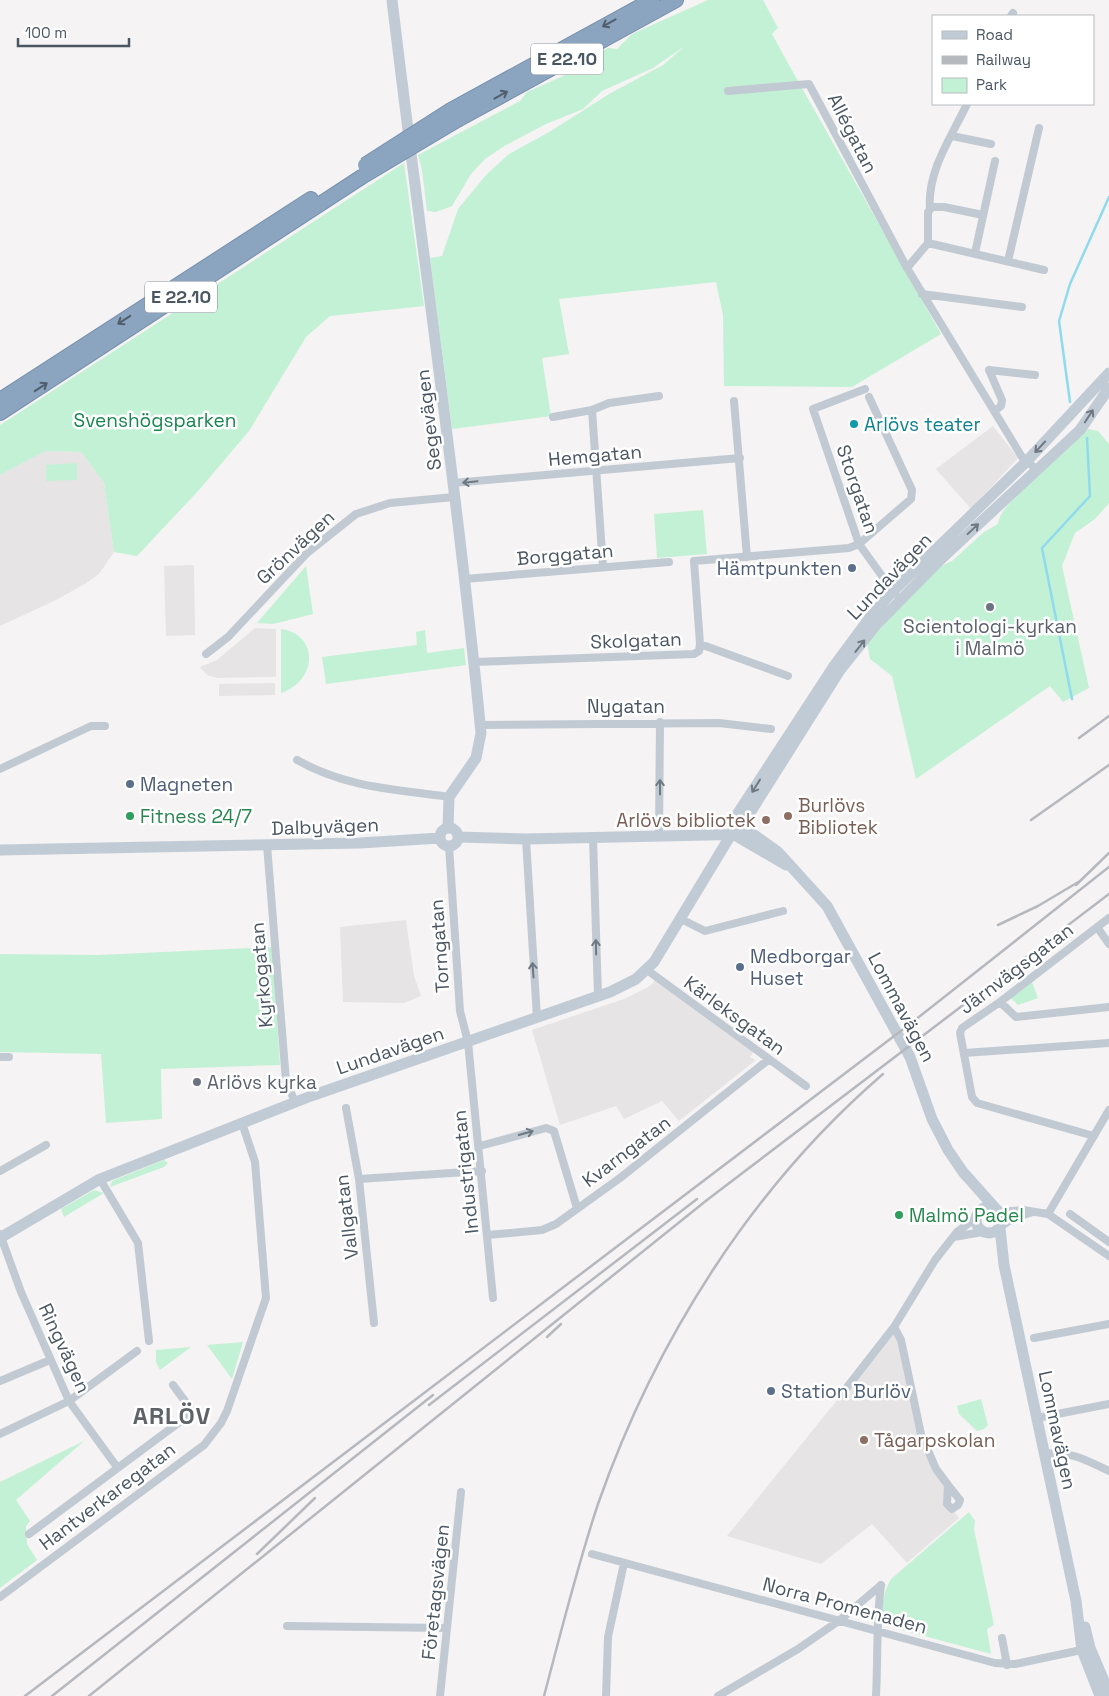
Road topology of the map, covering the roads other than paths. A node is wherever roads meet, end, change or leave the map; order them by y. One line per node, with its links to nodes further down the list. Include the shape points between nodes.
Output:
1 (392, 0): 37 (street, Segevägen)
2 (652, 0): 6 (highway, E 22.10, one-way to 6)
3 (676, 0): 6 (highway, E 22.10, one-way to 3)
4 (728, 91): 17 (street, Allégatan, via 809,84)
5 (967, 105): 8 (street)
6 (455, 115): 11 (highway, E 22.10, bridge)
7 (1039, 128): 16 (street)
8 (952, 136): 9 (street); 12 (street, via 935,171)
9 (991, 144)
10 (995, 160): 13 (street)
11 (358, 174): 27 (highway, E 22.10, one-way to 27); 31 (highway, E 22.10, one-way to 11)
12 (930, 208): 13 (street, via 944,207); 14 (street)
13 (983, 215): 15 (street)
14 (928, 243): 15 (street); 17 (street)
15 (975, 253): 16 (street)
16 (1008, 261): 18 (street)
17 (907, 268): 19 (street, Allégatan)
18 (1044, 270)
19 (922, 294): 20 (street); 30 (street, Allégatan)
20 (1022, 307)
21 (1109, 372): 34 (street, Lundavägen, one-way to 34)
22 (1035, 375): 30 (street, via 989,370 1002,400)
23 (1109, 388): 35 (street, Lundavägen, one-way to 23, via 1080,430)
24 (864, 389): 39 (street, Storgatan, via 813,409)
25 (659, 396): 29 (street, via 609,403)
26 (869, 397): 39 (street, via 913,494)
27 (0, 400)
28 (734, 401): 33 (street)
29 (592, 410): 32 (street); 36 (street)
30 (995, 411): 34 (street, Allégatan)
31 (0, 413)
32 (553, 417)
33 (740, 458): 36 (street, Hemgatan); 40 (street)
34 (1026, 462): 35 (street, Allégatan); 44 (street, Lundavägen)
35 (1037, 470): 44 (street, Lundavägen, one-way to 35)
36 (597, 471): 37 (street, Hemgatan, one-way to 37); 42 (street)
37 (453, 483): 38 (street, Segevägen)
38 (454, 497): 43 (street, Segevägen); 46 (street, Grönvägen, via 390,503 356,514 307,552 228,637)
39 (859, 544): 40 (street, via 849,548); 44 (street, Storgatan)
40 (747, 557): 45 (street, via 694,561)
41 (669, 562): 42 (street, Borggatan)
42 (603, 567): 43 (street, Borggatan)
43 (464, 579): 47 (street, Segevägen)
44 (896, 596): 57 (street, Lundavägen, via 840,670 748,816)
45 (700, 644): 47 (street, Skolgatan, via 699,651 694,654); 48 (street, Skolgatan)
46 (206, 654)
47 (474, 662): 50 (street, Segevägen)
48 (788, 676)
49 (660, 722): 50 (street, Nygatan); 52 (street, Nygatan, via 718,722); 58 (street, one-way to 49)
50 (480, 725): 55 (street, Segevägen, via 481,740 476,758)
51 (105, 726): 54 (street, via 91,726)
52 (771, 729)
53 (297, 760): 55 (street, via 331,777 358,785)
54 (0, 769)
55 (449, 797): 56 (street)
56 (448, 828): 59 (street, via 455,831); 62 (street, via 442,832)
57 (732, 833): 58 (street); 67 (street, Lundavägen); 92 (street, Lommavägen, via 753,834 778,852 827,906 910,1057 938,1132)
58 (659, 836): 60 (street)
59 (458, 838): 61 (street); 62 (street, via 455,844)
60 (593, 838): 61 (street); 71 (street, one-way to 60)
61 (526, 839): 74 (street, one-way to 61)
62 (445, 842): 63 (street, Dalbyvägen); 75 (street, Torngatan, via 459,1002)
63 (267, 845): 64 (street, Dalbyvägen); 82 (street, Kyrkogatan, via 286,1081)
64 (0, 850)
65 (783, 911): 67 (street, via 705,932)
66 (1109, 918): 68 (street, Järnvägsgatan)
67 (681, 919): 70 (street, Lundavägen)
68 (1096, 927): 69 (street); 72 (street, Järnvägsgatan)
69 (1109, 944)
70 (647, 970): 71 (street, Lundavägen, via 626,985); 80 (street, Kärleksgatan)
71 (598, 996): 74 (street, Lundavägen)
72 (1000, 1002): 73 (street, via 1016,1017); 77 (street, Järnvägsgatan, via 962,1028)
73 (1109, 1007)
74 (536, 1018): 75 (street, Lundavägen)
75 (468, 1042): 82 (street, Lundavägen); 89 (street, Industrigatan)
76 (1109, 1043): 77 (street)
77 (964, 1053): 87 (street, via 972,1097 981,1105)
78 (0, 1057): 79 (street)
79 (9, 1057)
80 (768, 1060): 81 (street, Kärleksgatan); 95 (street, Kvarngatan)
81 (806, 1086)
82 (295, 1102): 85 (street, Lundavägen)
83 (346, 1108): 94 (street, Vallgatan)
84 (1109, 1110): 86 (street)
85 (242, 1123): 93 (street, Lundavägen); 132 (street, Hantverkaregatan, via 255,1162 266,1298 221,1423 204,1445)
86 (1105, 1124): 87 (street)
87 (1094, 1136): 98 (street)
88 (46, 1145): 90 (street)
89 (480, 1146): 91 (street, Industrigatan); 95 (street, one-way to 95, via 551,1128)
90 (0, 1171)
91 (482, 1171): 94 (street); 103 (street, Industrigatan)
92 (963, 1172): 96 (street, Lommavägen); 100 (street, Lommavägen, via 977,1202)
93 (100, 1179): 104 (street, Lundavägen); 114 (street, via 138,1243)
94 (359, 1179): 110 (street, Vallgatan)
95 (577, 1208): 103 (street, Kvarngatan, via 542,1230)
96 (997, 1210): 97 (street); 100 (street, via 987,1207); 101 (street, Lommavägen, via 1002,1220)
97 (1037, 1212): 98 (street); 101 (street, via 1014,1218)
98 (1048, 1214): 107 (street)
99 (1070, 1214): 106 (street)
100 (977, 1215): 102 (street, Lommavägen, via 976,1225); 105 (street)
101 (1000, 1228): 102 (street, via 991,1234); 108 (street, Lommavägen)
102 (982, 1232): 105 (street); 108 (street, Lommavägen, via 993,1243)
103 (488, 1235): 109 (street, Industrigatan)
104 (0, 1236): 116 (street, Ringvägen)
105 (952, 1237): 112 (street)
106 (1109, 1242)
107 (1109, 1256)
108 (1004, 1265): 122 (street, Lommavägen)
109 (493, 1298)
110 (374, 1323)
111 (1109, 1324): 113 (street)
112 (894, 1327): 119 (street); 127 (street, via 901,1340 925,1446)
113 (1034, 1338)
114 (149, 1341)
115 (137, 1351): 120 (street)
116 (50, 1360): 117 (street); 120 (street, Ringvägen)
117 (0, 1381)
118 (173, 1385): 125 (street, via 193,1412)
119 (842, 1395)
120 (69, 1400): 123 (street); 125 (street, Ringvägen)
121 (1109, 1404): 122 (street)
122 (1037, 1418): 124 (street, Lommavägen)
123 (0, 1434)
124 (1045, 1454): 126 (street, via 1063,1452); 138 (street, Lommavägen)
125 (117, 1467): 129 (street)
126 (1109, 1471)
127 (948, 1486)
128 (461, 1492): 135 (street, Företagsvägen)
129 (29, 1534)
130 (592, 1554): 131 (street, Norra Promenaden)
131 (624, 1563): 133 (street, Norra Promenaden); 142 (street, via 608,1637)
132 (0, 1597)
133 (840, 1620): 136 (street, Norra Promenaden); 136 (street, via 881,1585); 143 (street)
134 (287, 1626): 135 (street)
135 (447, 1628): 141 (street, Företagsvägen)
136 (879, 1631): 139 (street, Norra Promenaden); 144 (street)
137 (1002, 1638): 139 (street)
138 (1086, 1649): 139 (street, Norra Promenaden); 140 (street, Lommavägen); 145 (street, Lommavägen)
139 (1007, 1665)
140 (1109, 1693)
141 (440, 1696)
142 (606, 1696)
143 (718, 1696)
144 (876, 1696)
145 (1100, 1696)

